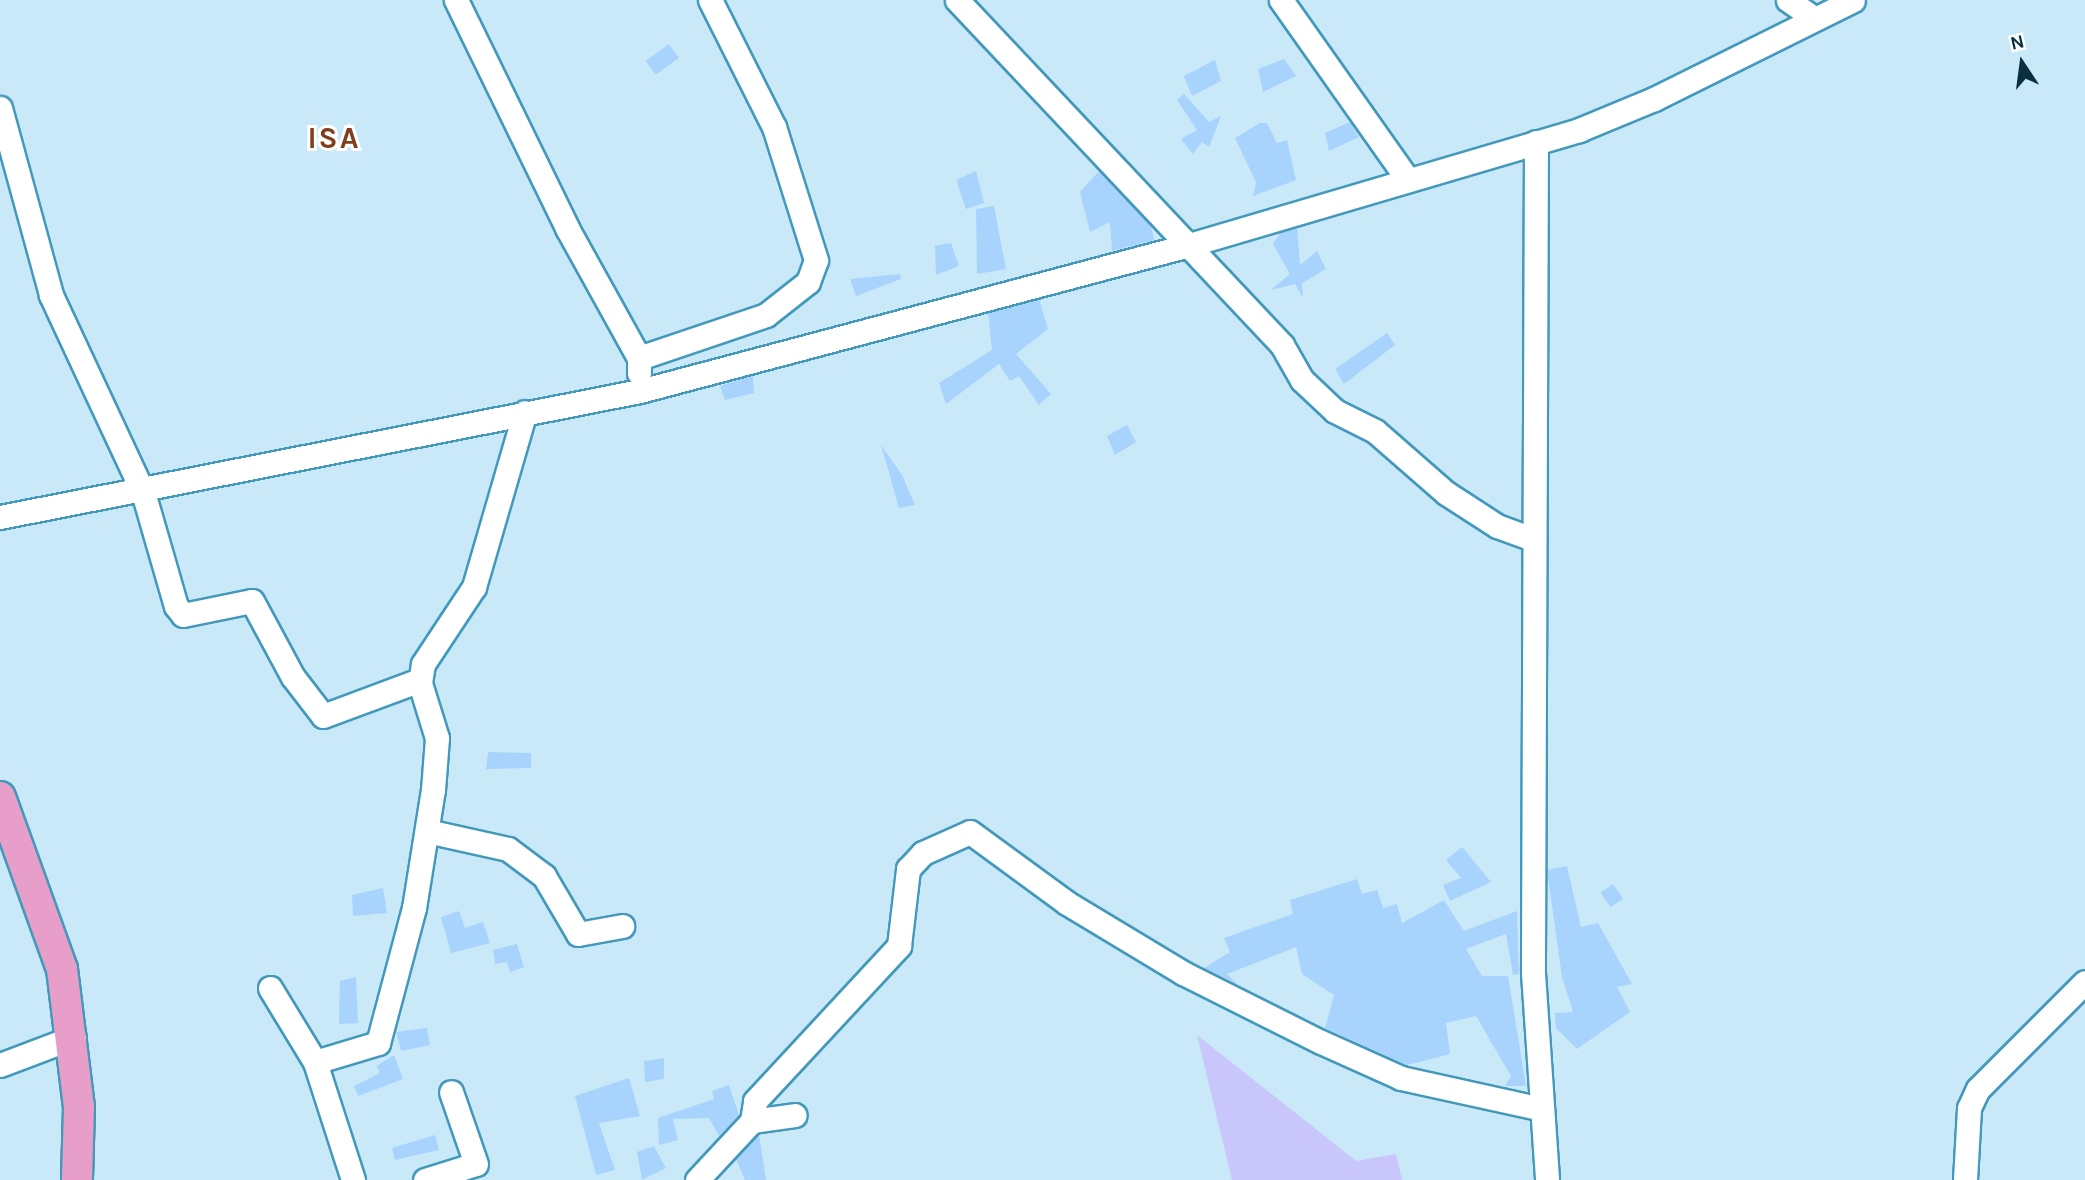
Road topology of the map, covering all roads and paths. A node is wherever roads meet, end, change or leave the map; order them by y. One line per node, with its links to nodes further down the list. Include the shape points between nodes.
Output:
1 (456, 0): 12 (street, via 567,228)
2 (710, 0): 12 (street, via 774,127 816,260 808,282 766,315)
3 (957, 0): 11 (street)
4 (1281, 0): 10 (street)
5 (1787, 0): 7 (street)
6 (1853, 0): 7 (street)
7 (1811, 16): 9 (street, via 1654,99)
8 (0, 107): 15 (street, via 51,295)
9 (1536, 142): 10 (street); 17 (street, via 1540,331)
10 (1406, 177): 11 (street)
11 (1189, 245): 13 (street); 17 (street, via 1335,411 1376,431 1477,514)
12 (639, 358): 13 (street)
13 (640, 391): 14 (street)
14 (525, 412): 15 (street); 18 (street, via 479,576 425,658)
15 (143, 492): 16 (street); 18 (street, via 183,615 253,601 293,677 323,716)
16 (0, 517)
17 (1530, 538): 29 (street, via 1533,973)
18 (421, 680): 20 (street, via 438,738)
19 (0, 797): 21 (main road)
20 (427, 831): 22 (street, via 508,849 544,876 578,934); 26 (street, via 379,1043)
21 (7, 837): 25 (main road, via 62,970)
22 (622, 926)
23 (2085, 982): 37 (street, via 1978,1089 1969,1108)
24 (270, 988): 26 (street)
25 (74, 1037): 27 (street); 32 (main road)
26 (315, 1062): 33 (street)
27 (0, 1065)
28 (451, 1092): 34 (street, via 476,1164)
29 (1542, 1110): 31 (street, via 1401,1078 1321,1042 1183,973 1067,903 970,832 923,853 908,869 899,946 755,1101); 36 (street)
30 (795, 1115): 31 (street)
31 (752, 1121): 35 (street)
32 (77, 1180)
33 (353, 1180)
34 (425, 1180)
35 (697, 1180)
36 (1547, 1180)
37 (1965, 1180)

